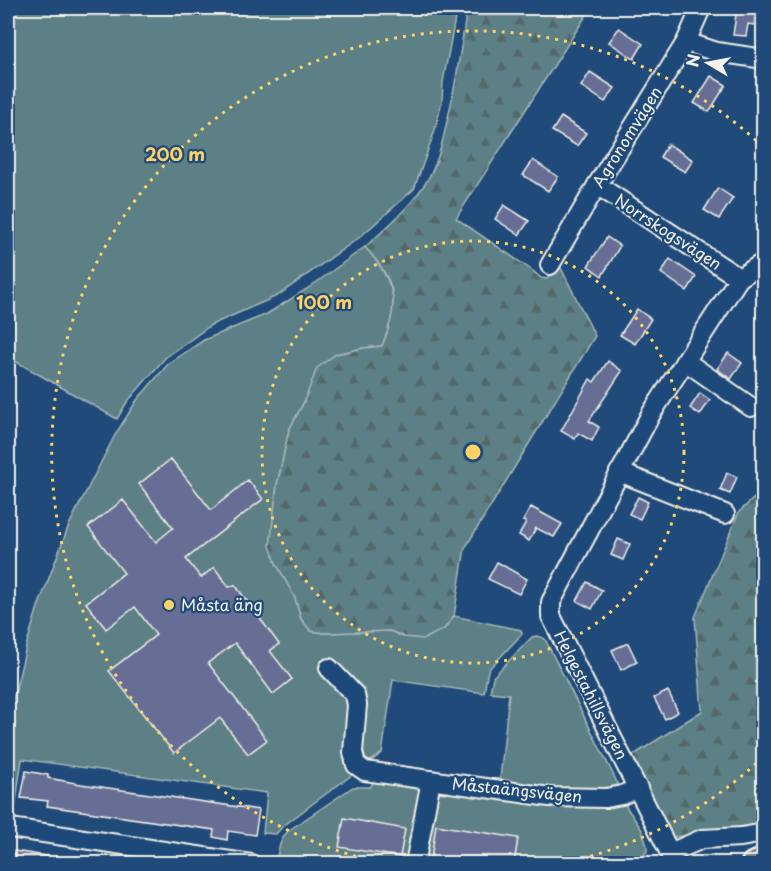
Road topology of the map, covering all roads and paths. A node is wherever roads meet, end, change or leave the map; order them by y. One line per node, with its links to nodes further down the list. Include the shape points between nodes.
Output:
1 (701, 8): 2 (street, Agronomvägen)
2 (686, 42): 3 (street, via 717,52); 4 (street, Agronomvägen)
3 (764, 59)
4 (597, 185): 6 (street, Agronomvägen); 7 (street, Norrskogsvägen)
5 (764, 262): 7 (street, Helgestahillsvägen)
6 (550, 266)
7 (739, 278): 8 (street, Helgestahillsvägen)
8 (685, 361): 9 (street); 10 (street, Helgestahillsvägen)
9 (751, 407)
10 (619, 472): 11 (street); 14 (street, Helgestahillsvägen, via 551,602 551,616)
11 (725, 514)
12 (329, 668): 13 (street, Måstaängsvägen, via 355,695 356,765 365,771)
13 (431, 780): 14 (street, Måstaängsvägen, via 550,797 606,798); 20 (street, Måstaängsvägen)
14 (638, 788): 17 (street, Helgestahillsvägen)
15 (10, 828): 19 (street)
16 (764, 833): 17 (street, Helgestahillsvägen, via 702,839)
17 (671, 858)
18 (764, 860): 21 (main road)
19 (251, 864)
20 (415, 864)
21 (753, 864)

